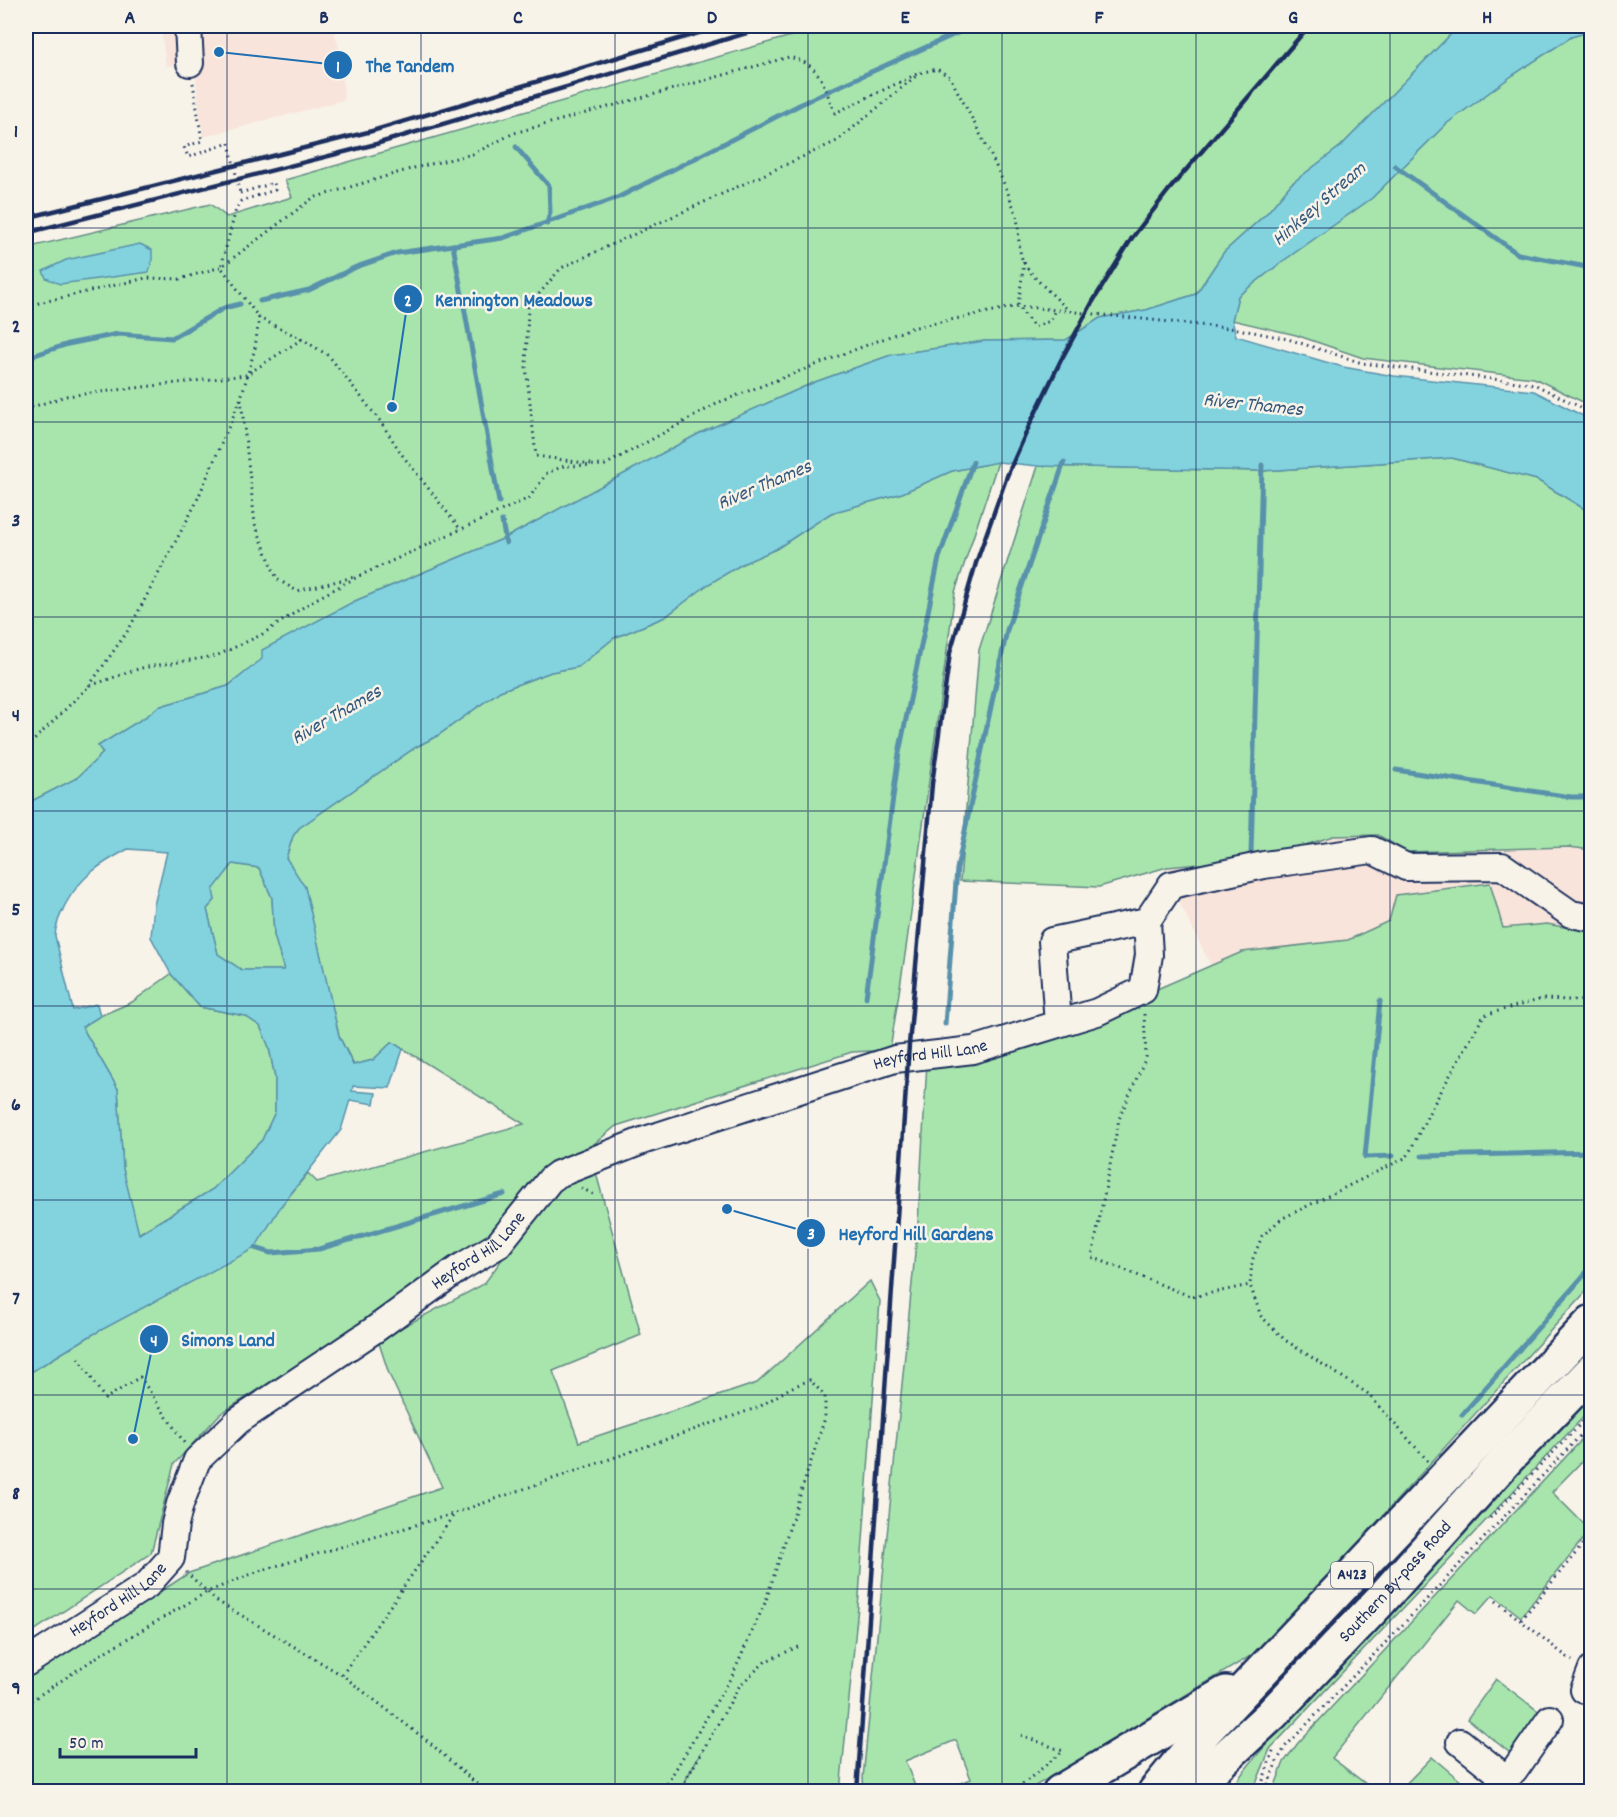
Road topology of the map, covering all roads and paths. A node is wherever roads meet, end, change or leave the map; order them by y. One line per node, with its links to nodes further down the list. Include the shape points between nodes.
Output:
1 (188, 26): 2 (street)
2 (190, 63): 5 (path, bridge, via 202,141 184,147 188,157 230,143 240,193 274,183 275,190 241,201)
3 (920, 73): 4 (path, via 938,69 951,77 1006,186 1017,215); 5 (path, via 836,113 818,72 806,61 789,57 514,133 473,153 313,198); 16 (path, via 837,141 561,268 528,307 526,368 536,456)
4 (1024, 262): 7 (path); 8 (path)
5 (221, 267): 6 (path, via 180,279 146,278); 10 (path)
6 (26, 306)
7 (1018, 306): 9 (path); 9 (path, via 1034,327 1050,321); 16 (path, via 911,328 831,358 720,402)
8 (1068, 309): 9 (path); 15 (path, via 1238,329 1288,339 1362,363 1534,384)
9 (1055, 310)
10 (259, 318): 11 (path); 12 (path)
11 (302, 339): 12 (path); 17 (path, via 329,356)
12 (246, 375): 13 (path); 14 (path, via 66,396)
13 (241, 398): 18 (path, via 255,524 277,579 297,591); 19 (path, via 195,505 129,629)
14 (26, 409)
15 (1592, 413)
16 (605, 465): 17 (path, via 564,466 547,473 529,498)
17 (461, 530): 18 (path)
18 (359, 576): 19 (path, via 261,635 216,656 141,668)
19 (89, 686): 20 (path)
20 (26, 748)
21 (1592, 918): 22 (street, via 1571,914 1502,866 1406,867 1372,850 1264,865 1171,885)
22 (1147, 921): 23 (street, via 1149,955); 25 (street, via 1052,941)
23 (1143, 990): 25 (street, Heyford Hill Lane); 26 (path, via 1146,1057 1119,1119 1092,1257 1192,1298)
24 (1592, 1001): 26 (path, via 1542,999 1484,1015 1407,1157 1281,1219 1262,1236 1252,1261)
25 (1058, 1024): 35 (street, Heyford Hill Lane, via 973,1050 895,1059 642,1141 558,1174 498,1245 238,1421 197,1460 180,1504)
26 (1250, 1285): 32 (path, via 1261,1316 1286,1340 1367,1393)
27 (1592, 1322): 32 (highway, Southern By-pass Road / A423)
28 (78, 1358): 31 (path, via 105,1399 140,1377)
29 (1592, 1371): 45 (highway, Southern By-pass Road / A423)
30 (1592, 1423): 60 (path, via 1286,1746)
31 (171, 1424)
32 (1444, 1477): 41 (highway, Southern By-pass Road / A423)
33 (455, 1513): 36 (path, via 259,1571); 42 (path); 53 (path, via 759,1407 810,1380 825,1396 825,1418 765,1603 733,1674)
34 (1588, 1538): 38 (path)
35 (171, 1558): 36 (path); 40 (street, Heyford Hill Lane, via 147,1585)
36 (207, 1592): 42 (path); 44 (path)
37 (1496, 1601): 38 (path)
38 (1521, 1620): 43 (path)
39 (800, 1646): 54 (path, via 766,1661 740,1685)
40 (26, 1663)
41 (1260, 1673): 56 (highway, Southern By-pass Road / A423); 57 (highway, Southern By-pass Road / A423)
42 (342, 1675): 52 (path)
43 (1588, 1678)
44 (26, 1704)
45 (1271, 1715): 58 (highway, Southern By-pass Road / A423, via 1206,1775); 59 (highway)
46 (1550, 1719): 50 (street, via 1514,1771)
47 (1018, 1734): 55 (path, via 1063,1751)
48 (1460, 1742): 50 (street)
49 (1274, 1749): 51 (path)
50 (1499, 1784)
51 (1259, 1790): 60 (path)
52 (486, 1791)
53 (662, 1791)
54 (679, 1791)
55 (1013, 1791)
56 (1060, 1791)
57 (1155, 1791)
58 (1197, 1791)
59 (1219, 1791)
60 (1266, 1791)

